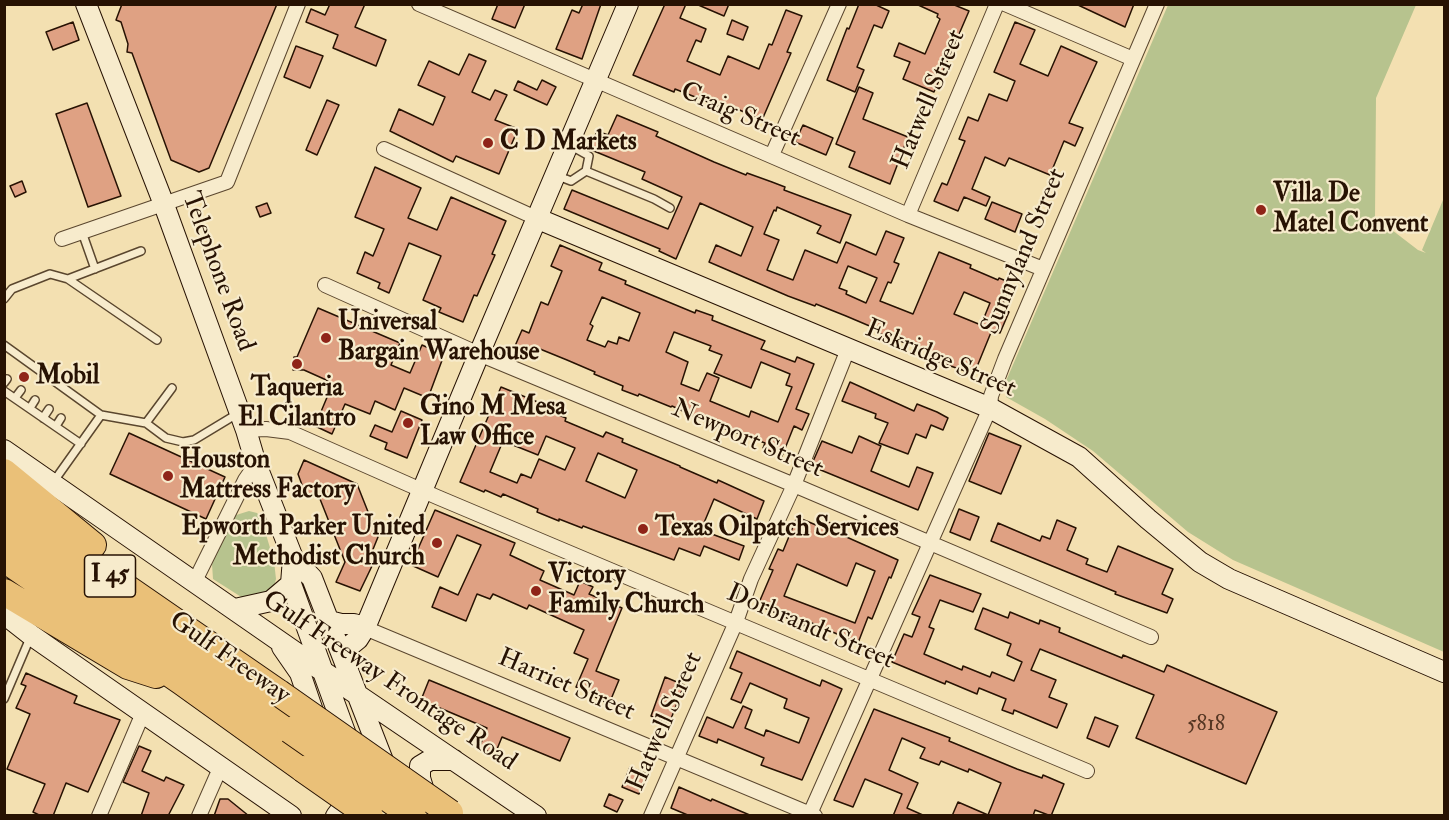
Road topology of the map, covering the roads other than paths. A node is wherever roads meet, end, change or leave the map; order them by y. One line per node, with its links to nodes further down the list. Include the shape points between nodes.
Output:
1 (298, 4): 16 (street, via 226,182)
2 (419, 4): 10 (street, Craig Street)
3 (628, 4): 10 (main road)
4 (839, 4): 13 (street)
5 (997, 4): 18 (street, Hatwell Street)
6 (1005, 4): 9 (street)
7 (1156, 4): 9 (street, Sunnyland Street)
8 (91, 9): 16 (main road, Telephone Road)
9 (1133, 59): 24 (street, Sunnyland Street)
10 (597, 82): 11 (main road); 13 (street, Craig Street)
11 (569, 145): 14 (lane, via 589,156); 15 (main road)
12 (384, 149): 19 (street, Eskridge Street)
13 (772, 155): 18 (street, Craig Street)
14 (586, 171): 15 (lane, via 571,181); 17 (lane)
15 (555, 175): 19 (main road)
16 (163, 202): 20 (street); 46 (main road, Telephone Road)
17 (670, 208)
18 (908, 215): 24 (street, Craig Street)
19 (536, 218): 30 (main road, Eskridge Street); 31 (main road)
20 (82, 232): 21 (street); 23 (lane)
21 (62, 239)
22 (141, 251): 23 (lane)
23 (94, 269): 25 (lane)
24 (1043, 269): 41 (street, Sunnyland Street, via 991,396)
25 (68, 279): 27 (lane, via 50,274 12,289); 28 (lane)
26 (325, 285): 31 (street, Newport Street)
27 (4, 299)
28 (157, 340)
29 (7, 347): 32 (lane); 33 (lane)
30 (848, 350): 41 (main road, Eskridge Street); 54 (street, Hatwell Street)
31 (479, 354): 54 (street, Newport Street); 55 (main road)
32 (5, 356)
33 (22, 358): 34 (lane); 43 (lane, via 34,371)
34 (17, 365)
35 (172, 388): 47 (lane)
36 (21, 390): 38 (lane)
37 (4, 391): 38 (lane)
38 (15, 398): 40 (lane)
39 (35, 400): 40 (lane)
40 (30, 408): 44 (lane)
41 (990, 408): 58 (street, Sunnyland Street); 75 (main road, Eskridge Street, via 1079,458 1200,562 1229,579)
42 (49, 409): 44 (lane)
43 (101, 415): 47 (lane); 49 (lane)
44 (43, 418): 48 (lane)
45 (62, 418): 48 (lane)
46 (243, 422): 47 (lane, via 183,442 166,438); 51 (main road, Telephone Road); 55 (street, Dorbrandt Street, via 290,432)
47 (146, 423)
48 (56, 426): 49 (lane)
49 (81, 444): 53 (lane)
50 (4, 450): 53 (main road, Gulf Freeway Frontage Road)
51 (256, 464): 59 (main road, Telephone Road); 61 (street)
52 (4, 472): 72 (highway, via 85,540 193,616)
53 (53, 483): 61 (main road, Gulf Freeway Frontage Road)
54 (794, 485): 58 (street, Newport Street); 67 (street, Hatwell Street)
55 (422, 491): 67 (street, Dorbrandt Street); 68 (main road)
56 (4, 503): 72 (highway, Gulf Freeway / I 45)
57 (4, 531): 93 (highway, Gulf Freeway, bridge)
58 (930, 543): 70 (street, Newport Street); 76 (street, Sunnyland Street)
59 (293, 558): 62 (main road, Telephone Road); 66 (main road, Telephone Road, via 312,578)
60 (4, 559): 77 (highway, Gulf Freeway / I 45)
61 (195, 581): 64 (main road, Gulf Freeway Frontage Road)
62 (291, 584): 64 (main road, via 271,601); 74 (main road, Telephone Road)
63 (4, 592): 77 (highway, via 128,666)
64 (235, 609): 71 (main road, Gulf Freeway Frontage Road)
65 (4, 614): 69 (main road)
66 (329, 621): 68 (main road); 73 (main road, Telephone Road)
67 (736, 622): 76 (street, Dorbrandt Street); 81 (street, Hatwell Street)
68 (365, 628): 73 (main road, via 347,648); 81 (street, Harriet Street)
69 (31, 635): 79 (lane); 80 (main road)
70 (1151, 637)
71 (276, 638): 74 (main road, Gulf Freeway Frontage Road); 89 (main road, via 300,674 341,791 342,808)
72 (215, 649): 95 (highway, Gulf Freeway / I 45, bridge)
73 (345, 662): 78 (main road, Telephone Road)
74 (321, 670): 78 (main road, Gulf Freeway Frontage Road); 91 (main road, Telephone Road)
75 (1444, 672)
76 (870, 679): 84 (street, Dorbrandt Street); 85 (street, Sunnyland Street)
77 (182, 682): 90 (highway, Gulf Freeway / I 45, bridge)
78 (358, 695): 82 (main road, Gulf Freeway Frontage Road); 92 (main road, Telephone Road)
79 (4, 699)
80 (142, 713): 83 (main road); 86 (street)
81 (676, 758): 85 (street, Harriet Street); 97 (street, Hatwell Street)
82 (454, 760): 94 (main road, via 430,760 420,766); 96 (main road, Gulf Freeway Frontage Road)
83 (221, 766): 87 (street); 88 (main road)
84 (1087, 771)
85 (811, 815)
86 (99, 816)
87 (199, 816)
88 (291, 816)
89 (336, 816)
90 (370, 816)
91 (375, 816)
92 (404, 816)
93 (413, 816)
94 (431, 816)
95 (454, 816)
96 (536, 816)
97 (651, 816)

